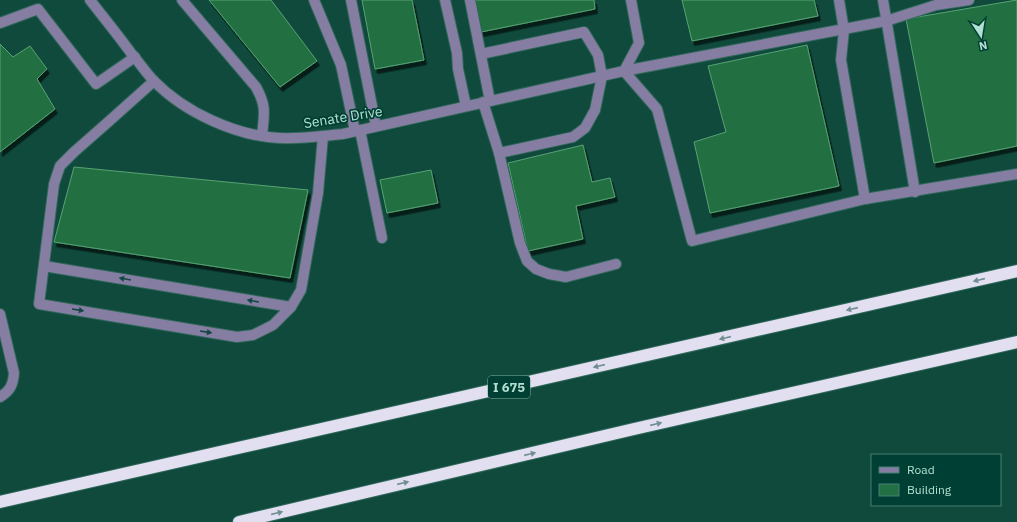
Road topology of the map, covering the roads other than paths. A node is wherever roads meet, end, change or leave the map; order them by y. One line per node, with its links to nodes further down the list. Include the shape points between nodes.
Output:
1 (90, 0): 15 (street, Senate Drive)
2 (182, 0): 23 (street, via 256,87 265,111)
3 (314, 0): 22 (street, via 341,65)
4 (351, 0): 21 (street)
5 (445, 0): 20 (street)
6 (470, 0): 14 (street)
7 (631, 0): 16 (street, via 639,43)
8 (839, 0): 13 (street)
9 (883, 0): 11 (street)
10 (969, 0): 11 (street, Senate Drive, via 936,5)
11 (886, 22): 13 (street, Senate Drive); 27 (street)
12 (0, 23): 15 (street, via 38,9 96,84)
13 (844, 30): 16 (street, Senate Drive); 28 (street, via 841,60)
14 (481, 54): 17 (street, via 584,32 598,55); 19 (street)
15 (135, 57): 18 (street, Senate Drive)
16 (624, 71): 17 (street, Senate Drive); 28 (street, via 656,109 692,241)
17 (602, 76): 19 (street, Senate Drive); 25 (street, via 595,110 584,128 573,137)
18 (154, 81): 23 (street, Senate Drive, via 191,109 213,121); 31 (street, via 60,166 54,184)
19 (487, 102): 20 (street, Senate Drive); 25 (street)
20 (466, 106): 21 (street, Senate Drive)
21 (376, 126): 22 (street, Senate Drive)
22 (358, 130): 24 (street, Senate Drive); 29 (street)
23 (262, 136): 24 (street, Senate Drive)
24 (323, 136): 33 (street, via 318,193 301,290)
25 (499, 153): 30 (street, via 520,243 527,261 536,269 566,277)
26 (1017, 174): 27 (street)
27 (915, 192): 28 (street)
28 (865, 199)
29 (382, 238)
30 (616, 264)
31 (44, 266): 33 (street, one-way to 31); 33 (street, one-way to 33, via 39,304 237,337 253,335 273,325)
32 (1017, 271): 37 (highway, I 675, one-way to 37)
33 (291, 307)
34 (0, 314): 36 (street, via 14,373 9,390)
35 (1017, 342): 38 (highway, one-way to 35)
36 (0, 397)
37 (0, 502)
38 (239, 522)

